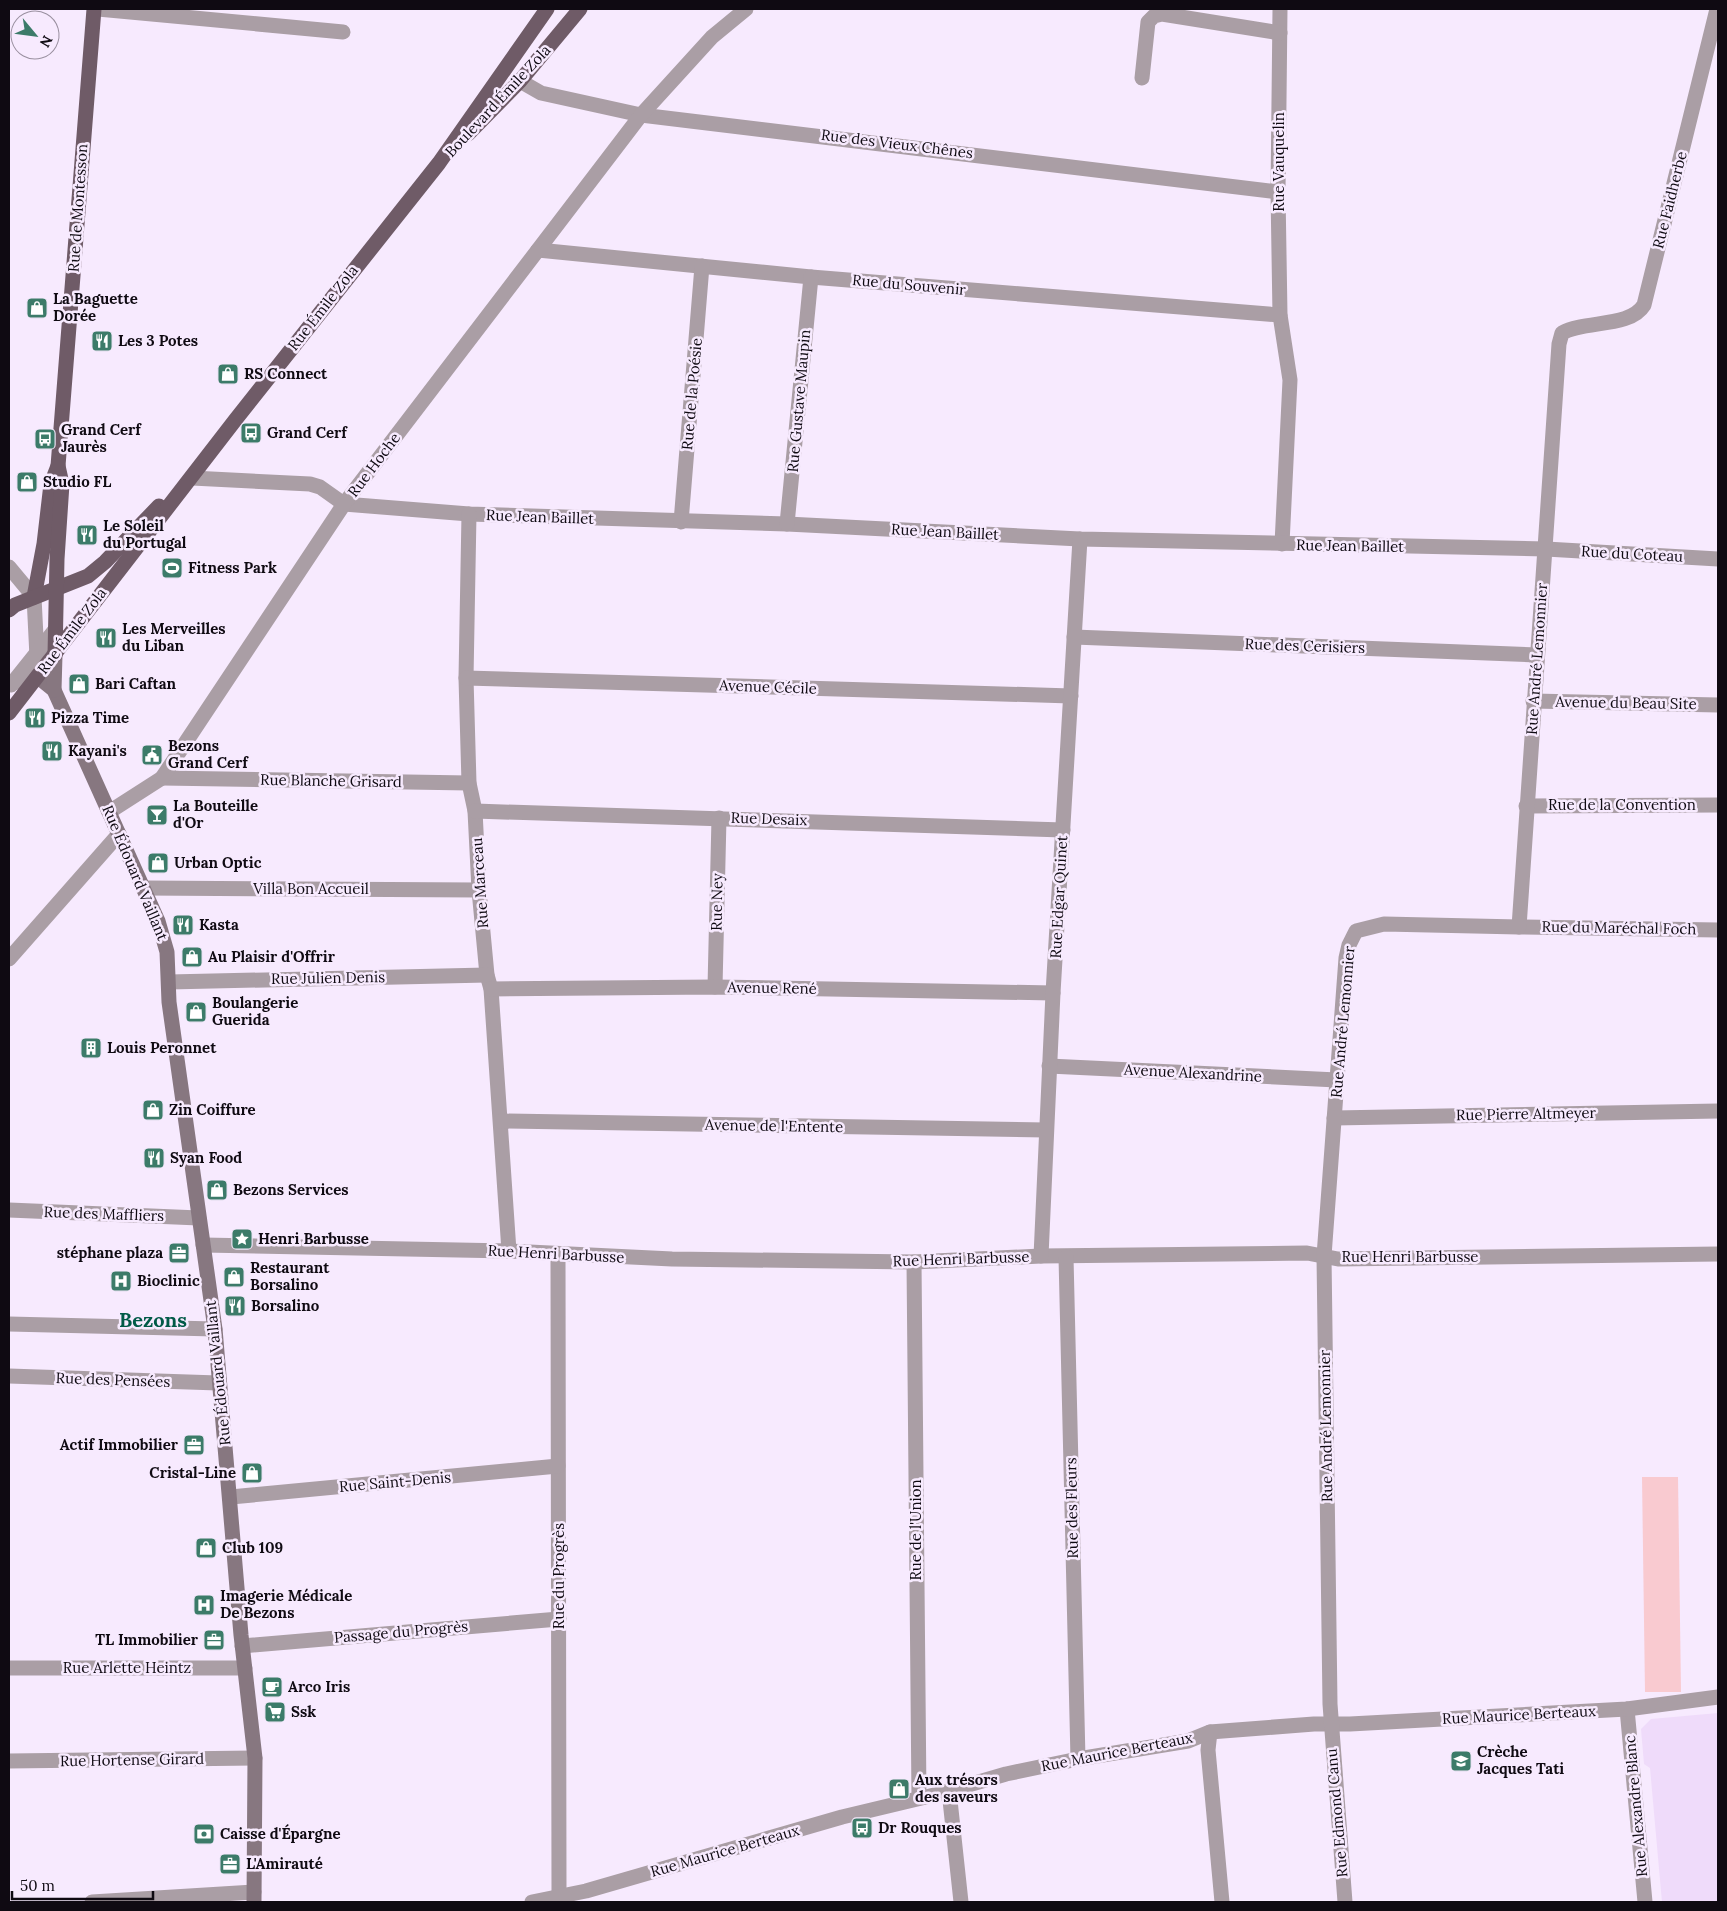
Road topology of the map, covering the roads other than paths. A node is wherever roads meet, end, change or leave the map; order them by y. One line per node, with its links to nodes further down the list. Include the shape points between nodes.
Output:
1 (94, 9): 21 (main road, Rue de Montesson)
2 (98, 9): 8 (street)
3 (547, 9): 13 (main road, Boulevard Émile Zola)
4 (580, 9): 11 (main road, Boulevard Émile Zola)
5 (746, 9): 12 (street, Rue Hoche, via 712,37)
6 (1280, 9): 9 (street, Rue Vauquelin)
7 (1717, 9): 19 (street, Rue Faidherbe, via 1644,305 1640,312 1626,319 1574,326)
8 (343, 32)
9 (1280, 33): 10 (street, via 1162,14 1154,16 1148,22); 14 (street, Rue Vauquelin)
10 (1142, 78)
11 (520, 81): 12 (street, Rue des Vieux Chênes, via 541,93); 13 (main road, Boulevard Émile Zola)
12 (641, 115): 14 (street, Rue des Vieux Chênes); 15 (street, Rue Hoche)
13 (439, 163): 20 (main road, Rue Émile Zola)
14 (1278, 192): 18 (street, Rue Vauquelin)
15 (538, 250): 16 (street, Rue du Souvenir); 23 (street, Rue Hoche)
16 (702, 266): 17 (street, Rue du Souvenir); 25 (street, Rue de la Poésie)
17 (811, 277): 18 (street, Rue du Souvenir); 26 (street, Rue Gustave Maupin)
18 (1280, 315): 28 (street, Rue Vauquelin, via 1290,380)
19 (1562, 333): 29 (street, Rue André Lemonnier, via 1558,344)
20 (208, 454): 22 (main road, Rue Émile Zola); 32 (main road, Rue Émile Zola, via 105,562 88,576)
21 (58, 466): 32 (main road, Rue de Montesson, via 62,484); 33 (main road, Rue de Montesson, via 50,484)
22 (192, 478): 23 (street, via 310,484); 38 (main road, Rue Émile Zola)
23 (344, 504): 24 (street, Rue Jean Baillet); 48 (street, Rue Hoche)
24 (469, 514): 25 (street, Rue Jean Baillet); 41 (street, Rue Marceau)
25 (681, 522): 26 (street, Rue Jean Baillet)
26 (787, 524): 27 (street, Rue Jean Baillet)
27 (1080, 539): 28 (street, Rue Jean Baillet); 36 (street, Rue Edgar Quinet)
28 (1282, 544): 29 (street, Rue Jean Baillet)
29 (1546, 549): 30 (street, Rue du Coteau); 39 (street, Rue André Lemonnier)
30 (1718, 559)
31 (9, 567): 33 (street)
32 (56, 588): 33 (main road, Rue Émile Zola); 35 (main road, Rue de Montesson)
33 (34, 597): 34 (main road, Rue Émile Zola); 37 (street)
34 (9, 610)
35 (55, 630): 37 (street); 38 (main road, Rue de Montesson)
36 (1074, 637): 39 (street, Rue des Cerisiers); 44 (street, Rue Edgar Quinet)
37 (37, 652): 40 (street); 42 (street)
38 (55, 654): 40 (main road, Rue Émile Zola); 43 (street, Rue Édouard Vaillant)
39 (1537, 655): 45 (street, Rue André Lemonnier)
40 (38, 676): 42 (street); 43 (street, Rue Édouard Vaillant); 47 (main road, Rue Émile Zola)
41 (466, 678): 44 (street, Avenue Cécile); 49 (street, Rue Marceau)
42 (10, 685)
43 (54, 690): 53 (street, Rue Édouard Vaillant)
44 (1071, 696): 55 (street, Rue Edgar Quinet)
45 (1533, 701): 46 (street, Avenue du Beau Site); 51 (street, Rue André Lemonnier)
46 (1718, 705)
47 (9, 713)
48 (162, 778): 49 (street, Rue Blanche Grisard); 53 (street, Rue Hoche)
49 (469, 783): 52 (street, Rue Marceau)
50 (1718, 805): 51 (street, Rue de la Convention)
51 (1526, 806): 59 (street, Rue André Lemonnier)
52 (475, 811): 54 (street, Rue Desaix); 58 (street, Rue Marceau)
53 (109, 812): 56 (street, Rue Édouard Vaillant)
54 (720, 818): 55 (street, Rue Desaix); 64 (street, Rue Ney)
55 (1063, 830): 65 (street, Rue Edgar Quinet)
56 (119, 834): 57 (street, Rue Édouard Vaillant); 61 (street)
57 (143, 888): 58 (street, Villa Bon Accueil); 62 (street, Rue Édouard Vaillant, via 168,952)
58 (479, 890): 63 (street, Rue Marceau)
59 (1519, 927): 60 (street, Rue du Maréchal Foch); 67 (street, Rue André Lemonnier, via 1384,924 1356,932 1346,958)
60 (1718, 930)
61 (9, 959)
62 (169, 982): 63 (street, Rue Julien Denis); 73 (street, Rue Édouard Vaillant, via 169,1002)
63 (489, 982): 64 (street, Avenue René); 70 (street, Rue Marceau)
64 (715, 987): 65 (street, Avenue René)
65 (1053, 993): 66 (street, Rue Edgar Quinet)
66 (1049, 1066): 67 (street, Avenue Alexandrine); 71 (street, Rue Edgar Quinet)
67 (1337, 1080): 69 (street, Rue André Lemonnier)
68 (1718, 1111): 69 (street, Rue Pierre Altmeyer)
69 (1334, 1118): 79 (street, Rue André Lemonnier)
70 (501, 1121): 71 (street, Avenue de l'Entente); 75 (street, Rue Marceau)
71 (1046, 1130): 78 (street, Rue Edgar Quinet)
72 (9, 1210): 73 (street, Rue des Maffliers)
73 (199, 1218): 74 (street, Rue Édouard Vaillant)
74 (203, 1245): 75 (street, Rue Henri Barbusse); 83 (street, Rue Édouard Vaillant)
75 (509, 1251): 77 (street, Rue Henri Barbusse)
76 (1718, 1254): 79 (street, Rue Henri Barbusse, via 1338,1259)
77 (558, 1255): 81 (street, Rue Henri Barbusse); 86 (street, Rue du Progrès)
78 (1041, 1256): 80 (street, Rue Henri Barbusse); 81 (street, Rue Henri Barbusse)
79 (1324, 1256): 80 (street, Rue Henri Barbusse, via 1307,1253); 94 (street, Rue André Lemonnier)
80 (1066, 1257): 97 (street, Rue des Fleurs)
81 (914, 1262): 100 (street, Rue de l'Union)
82 (9, 1324): 83 (street)
83 (215, 1329): 85 (street, Rue Édouard Vaillant)
84 (9, 1376): 85 (street, Rue des Pensées)
85 (218, 1383): 87 (street, Rue Édouard Vaillant)
86 (558, 1466): 87 (street, Rue Saint-Denis); 88 (street, Rue du Progrès)
87 (231, 1497): 89 (street, Rue Édouard Vaillant)
88 (559, 1618): 89 (street, Passage du Progrès); 102 (street, Rue du Progrès)
89 (242, 1646): 91 (street, Rue Édouard Vaillant)
90 (9, 1668): 91 (street, Rue Arlette Heintz)
91 (245, 1668): 96 (street, Rue Édouard Vaillant)
92 (1718, 1697): 93 (street, Rue Maurice Berteaux)
93 (1627, 1709): 94 (street, Rue Maurice Berteaux); 108 (street, Rue Alexandre Blanc)
94 (1331, 1724): 95 (street, Rue Maurice Berteaux); 107 (street, Rue Edmond Canu)
95 (1210, 1732): 97 (street, Rue Maurice Berteaux, via 1188,1741); 106 (street, via 1208,1750)
96 (255, 1758): 98 (street, Rue Hortense Girard); 101 (street, Rue Édouard Vaillant)
97 (1078, 1759): 99 (street, Rue Maurice Berteaux, via 1006,1774)
98 (9, 1761)
99 (949, 1791): 100 (street, Rue Maurice Berteaux); 105 (street)
100 (919, 1798): 102 (street, Rue Maurice Berteaux)
101 (254, 1897): 103 (street)
102 (562, 1898): 104 (street, Rue Maurice Berteaux)
103 (92, 1902)
104 (532, 1902)
105 (961, 1902)
106 (1222, 1902)
107 (1345, 1902)
108 (1645, 1902)

